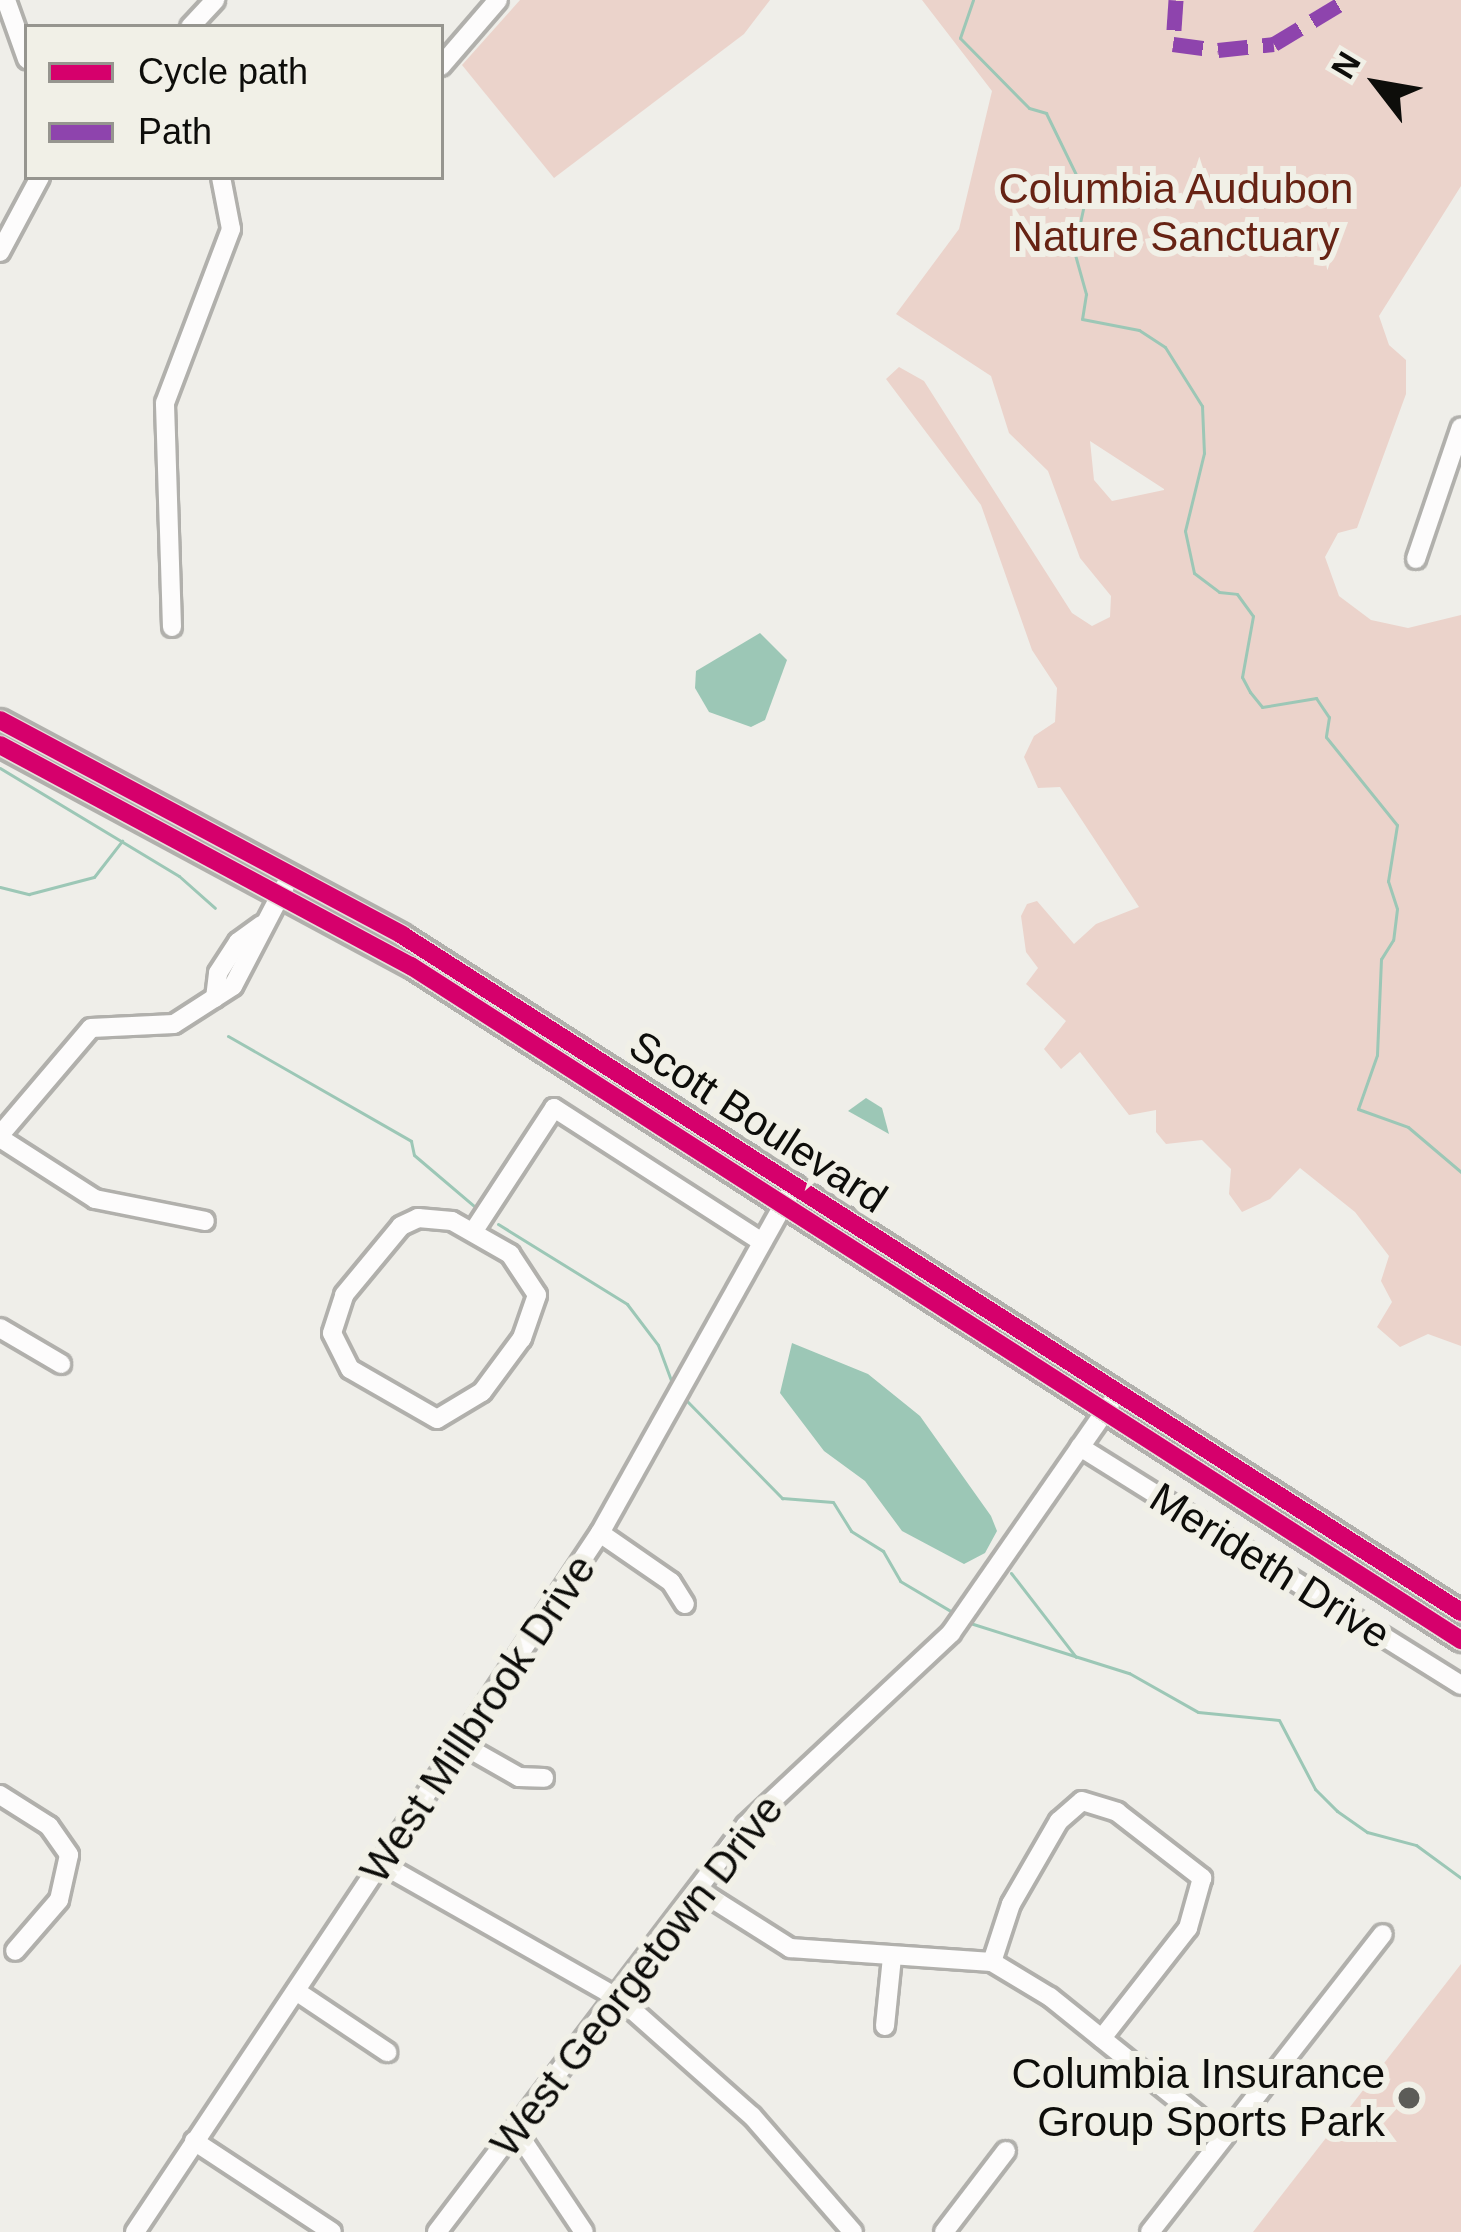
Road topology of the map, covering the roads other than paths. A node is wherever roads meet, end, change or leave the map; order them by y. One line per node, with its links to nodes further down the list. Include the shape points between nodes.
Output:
1 (215, 0): 4 (street)
2 (498, 0): 6 (street)
3 (3, 3): 5 (street)
4 (193, 24)
5 (24, 51)
6 (444, 63)
7 (222, 180): 10 (street)
8 (239, 180): 10 (street)
9 (43, 181): 11 (street)
10 (230, 204): 14 (street, via 226,251 164,403)
11 (0, 252)
12 (1461, 427): 13 (street)
13 (1416, 560)
14 (172, 627)
15 (0, 720): 17 (main road, Scott Boulevard)
16 (0, 745): 17 (main road, Scott Boulevard)
17 (286, 884): 18 (street, via 218,973 214,998 174,1024 91,1028); 19 (main road, Scott Boulevard, via 401,935)
18 (0, 1137): 20 (street, via 95,1199)
19 (787, 1198): 22 (street, West Millbrook Drive); 25 (main road, Scott Boulevard); 26 (main road, Scott Boulevard)
20 (205, 1221)
21 (473, 1232): 21 (street, via 434,1216 401,1226 334,1315 335,1350 385,1394 437,1419 460,1412 537,1309 534,1284 510,1254); 22 (street, via 554,1108)
22 (762, 1242): 28 (street, West Millbrook Drive)
23 (0, 1328): 24 (street)
24 (61, 1364)
25 (1117, 1395): 26 (street, West Georgetown Drive); 30 (main road, Scott Boulevard)
26 (1102, 1415): 27 (street, West Georgetown Drive); 31 (main road, Scott Boulevard)
27 (1080, 1447): 32 (street, Merideth Drive); 37 (street, West Georgetown Drive, via 951,1633 773,1793)
28 (601, 1533): 29 (street, via 671,1582); 33 (street, West Millbrook Drive)
29 (685, 1604)
30 (1461, 1612)
31 (1461, 1640)
32 (1461, 1685)
33 (461, 1744): 34 (street, via 519,1777); 36 (street, West Millbrook Drive)
34 (544, 1778)
35 (0, 1795): 39 (street, via 49,1826 69,1855 59,1900)
36 (382, 1864): 42 (street, West Millbrook Drive); 43 (street)
37 (700, 1891): 40 (street, via 790,1948); 43 (street, West Georgetown Drive)
38 (1383, 1934): 48 (street)
39 (15, 1951)
40 (892, 1957): 41 (street); 44 (street)
41 (992, 1962): 45 (street); 45 (street, via 1011,1904 1059,1821 1082,1801 1117,1812 1202,1877 1188,1928)
42 (296, 1991): 46 (street); 49 (street, West Millbrook Drive)
43 (620, 1999): 47 (street, West Georgetown Drive); 55 (street, via 752,2116)
44 (885, 2026)
45 (1102, 2038): 48 (street)
46 (386, 2052)
47 (517, 2132): 53 (street, West Georgetown Drive); 54 (street)
48 (1224, 2137): 57 (street)
49 (194, 2140): 51 (street, West Millbrook Drive); 52 (street)
50 (1006, 2151): 56 (street)
51 (135, 2232)
52 (332, 2232)
53 (437, 2232)
54 (584, 2232)
55 (853, 2232)
56 (944, 2232)
57 (1150, 2232)

